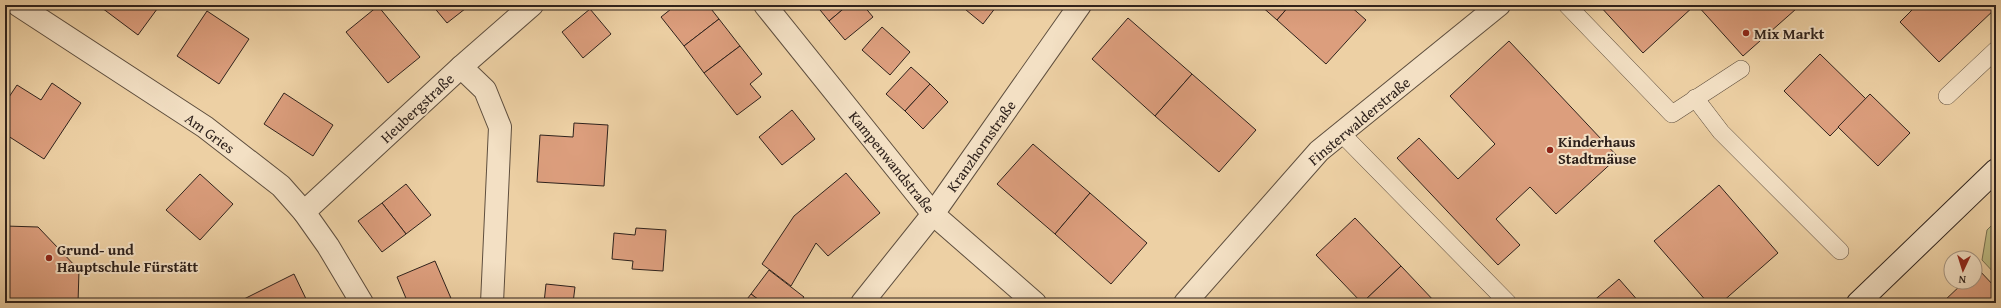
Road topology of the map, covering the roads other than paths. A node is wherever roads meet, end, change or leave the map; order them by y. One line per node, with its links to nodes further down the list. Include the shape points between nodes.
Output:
1 (18, 5): 14 (street, Am Gries, via 205,127 280,186)
2 (532, 5): 8 (street, Heubergstraße)
3 (765, 5): 15 (street, Kampenwandstraße)
4 (1080, 5): 15 (street, Kranzhornstraße)
5 (1499, 5): 12 (street, Finsterwalderstraße)
6 (1567, 5): 11 (lane, via 1672,114)
7 (1996, 50): 10 (lane)
8 (461, 67): 14 (street, Heubergstraße); 18 (street, via 485,90 500,127)
9 (1741, 69): 11 (lane)
10 (1947, 96)
11 (1695, 98): 16 (lane, via 1721,132)
12 (1341, 133): 21 (street, Finsterwalderstraße, via 1319,151); 22 (lane)
13 (1996, 170): 23 (street)
14 (304, 212): 17 (street, Am Gries)
15 (933, 214): 19 (street, Kranzhornstraße); 20 (street, Kampenwandstraße)
16 (1840, 251)
17 (362, 303)
18 (492, 303)
19 (862, 303)
20 (1035, 303)
21 (1185, 303)
22 (1508, 303)
23 (1858, 303)

